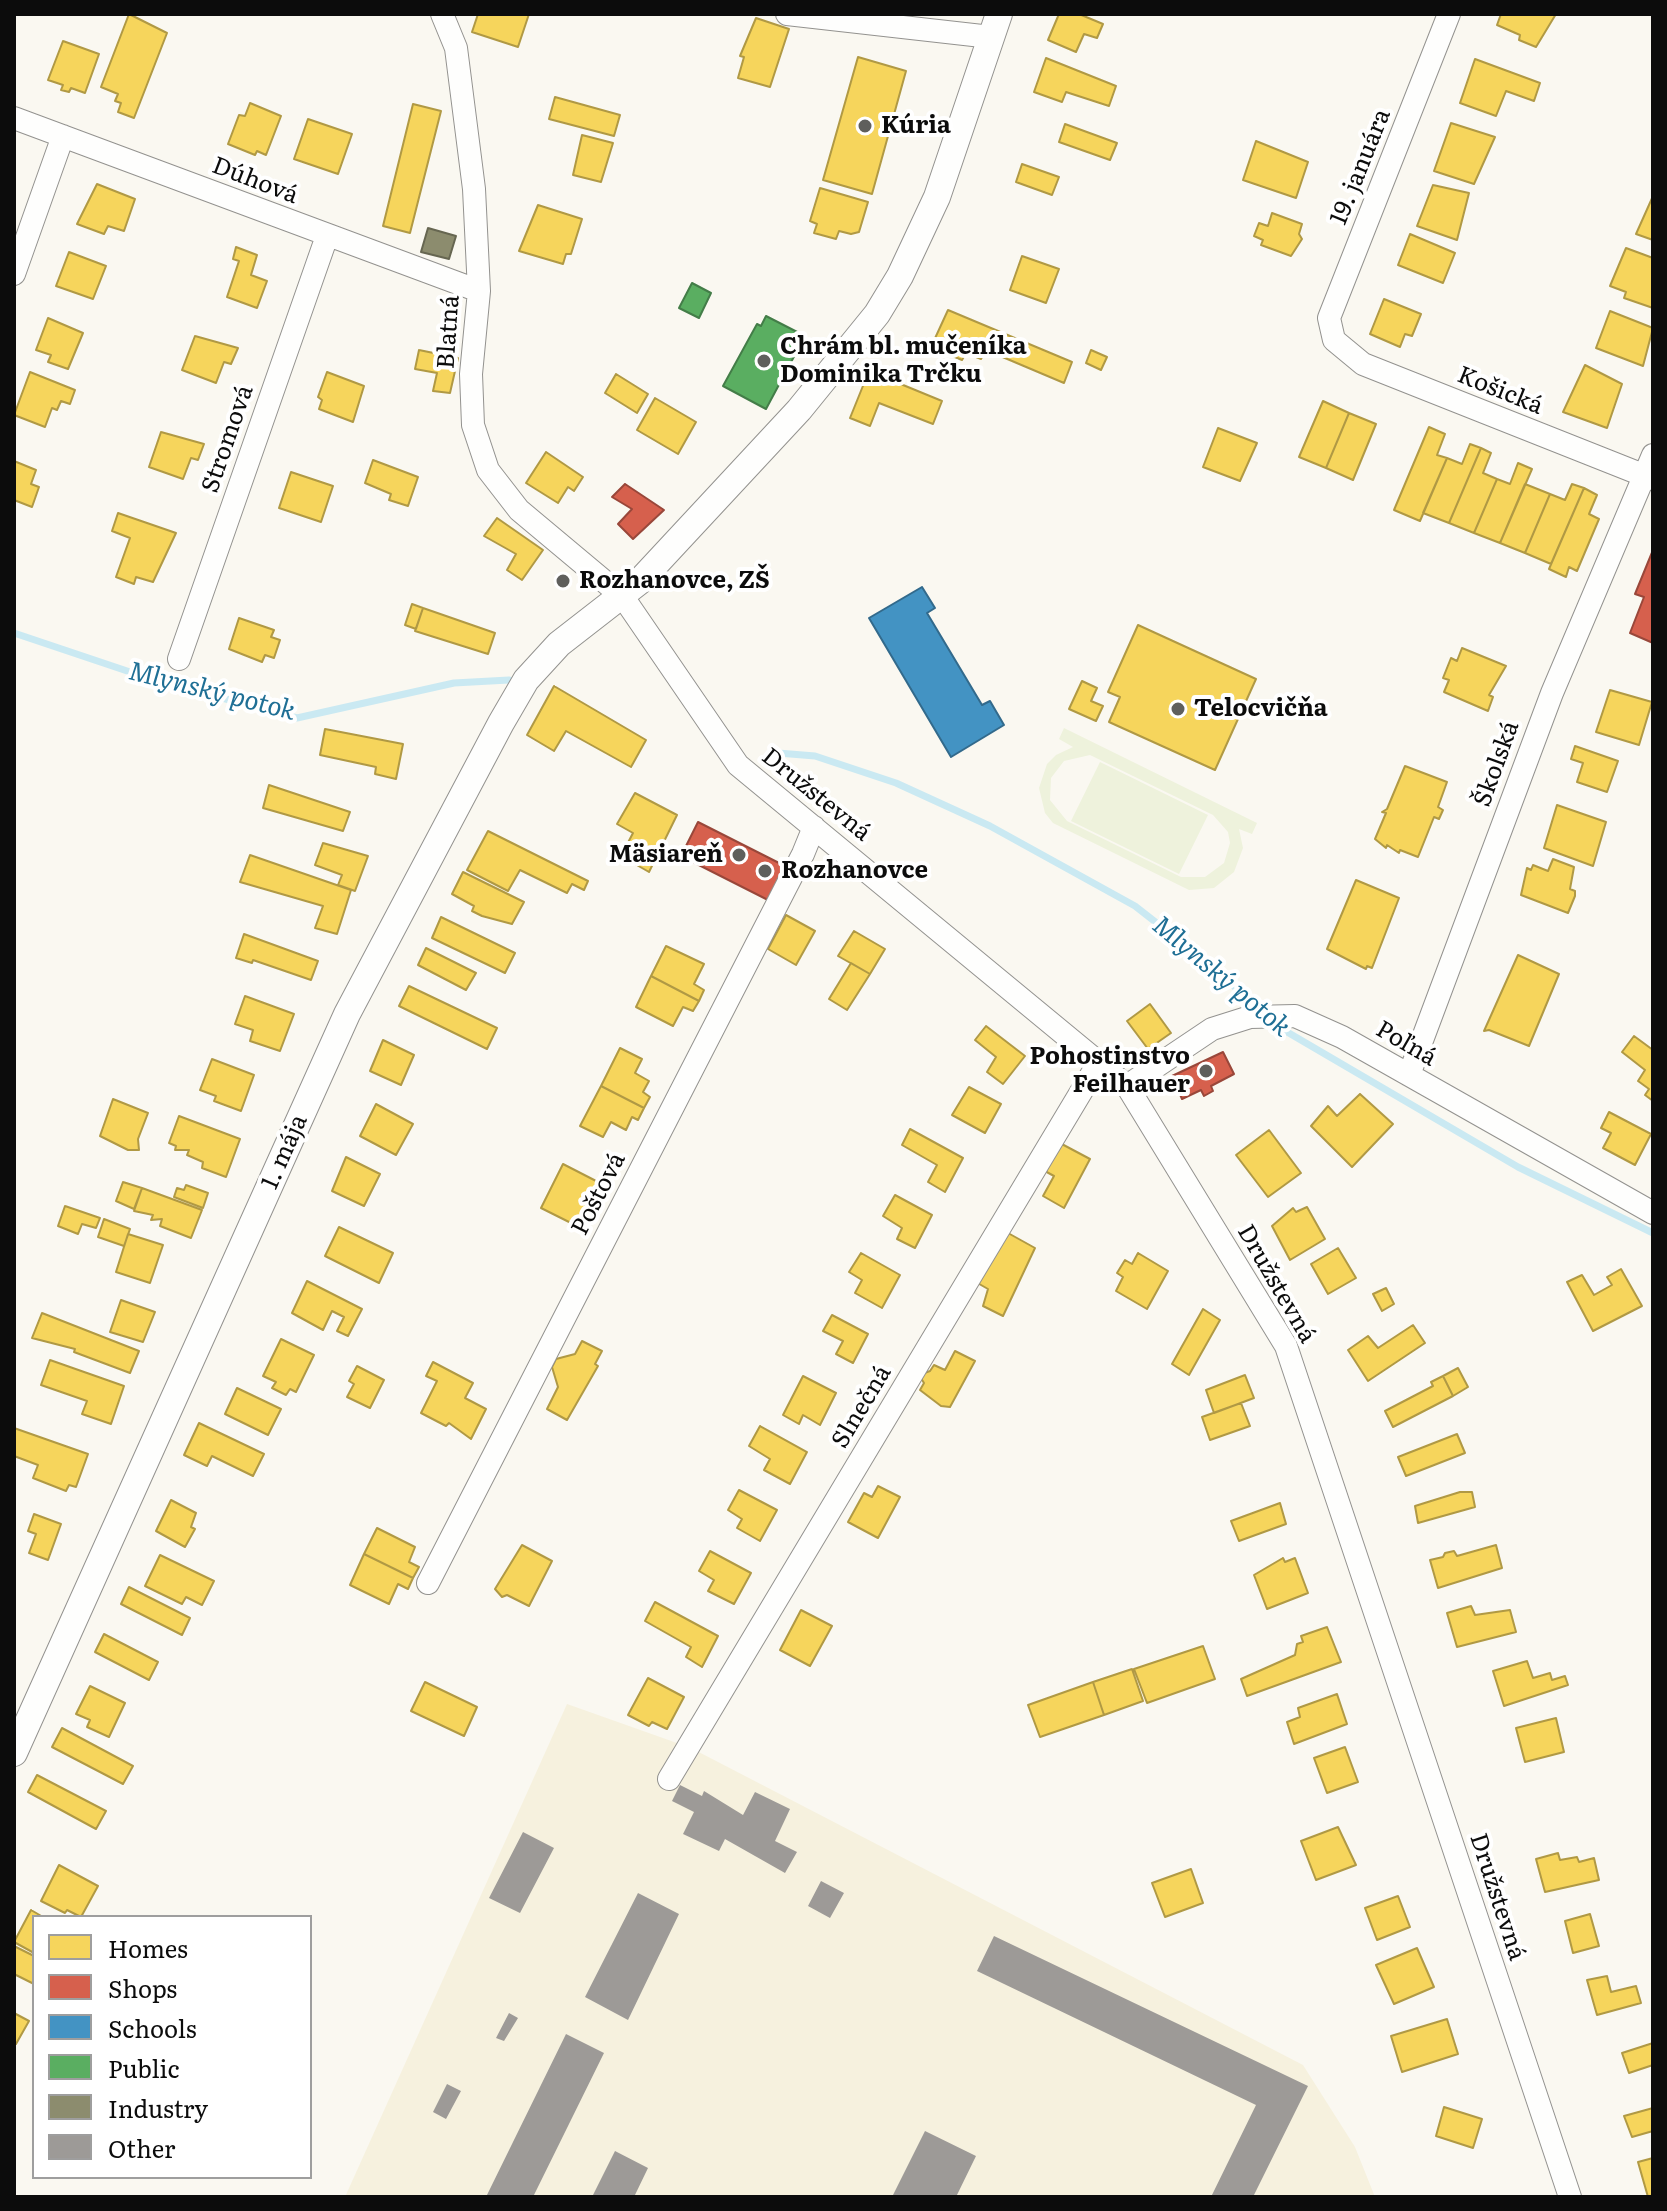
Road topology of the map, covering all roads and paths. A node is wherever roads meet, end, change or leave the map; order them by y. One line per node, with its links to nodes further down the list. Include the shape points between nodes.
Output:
1 (442, 14): 9 (street, Blatná, via 458,63 474,189)
2 (787, 14): 4 (street)
3 (1449, 14): 10 (street, 19. januára, via 1329,318)
4 (995, 25): 12 (street, 1. mája, via 937,197 877,314 799,410)
5 (14, 118): 6 (street, Dúhová)
6 (63, 136): 7 (street, Dúhová); 8 (street)
7 (327, 236): 9 (street, Dúhová); 13 (street, Stromová)
8 (14, 274)
9 (479, 291): 12 (street, Blatná, via 471,374 473,425 488,470 519,510)
10 (1334, 340): 11 (street, Košická, via 1363,364)
11 (1650, 470): 16 (street, Školská, via 1552,693)
12 (623, 597): 14 (street, Družstevná, via 738,765); 20 (street, 1. mája, via 559,644 526,680 468,782 347,1014)
13 (179, 659)
14 (814, 827): 15 (street, Družstevná); 19 (street, Poštová)
15 (1099, 1062): 17 (street, Družstevná); 21 (street, Slnečná)
16 (1409, 1075): 17 (street, Poľná, via 1295,1016 1250,1017 1212,1029); 18 (street, Poľná)
17 (1127, 1086): 22 (street, Družstevná, via 1286,1346)
18 (1653, 1213)
19 (428, 1583)
20 (14, 1753)
21 (669, 1779)
22 (1570, 2197)

